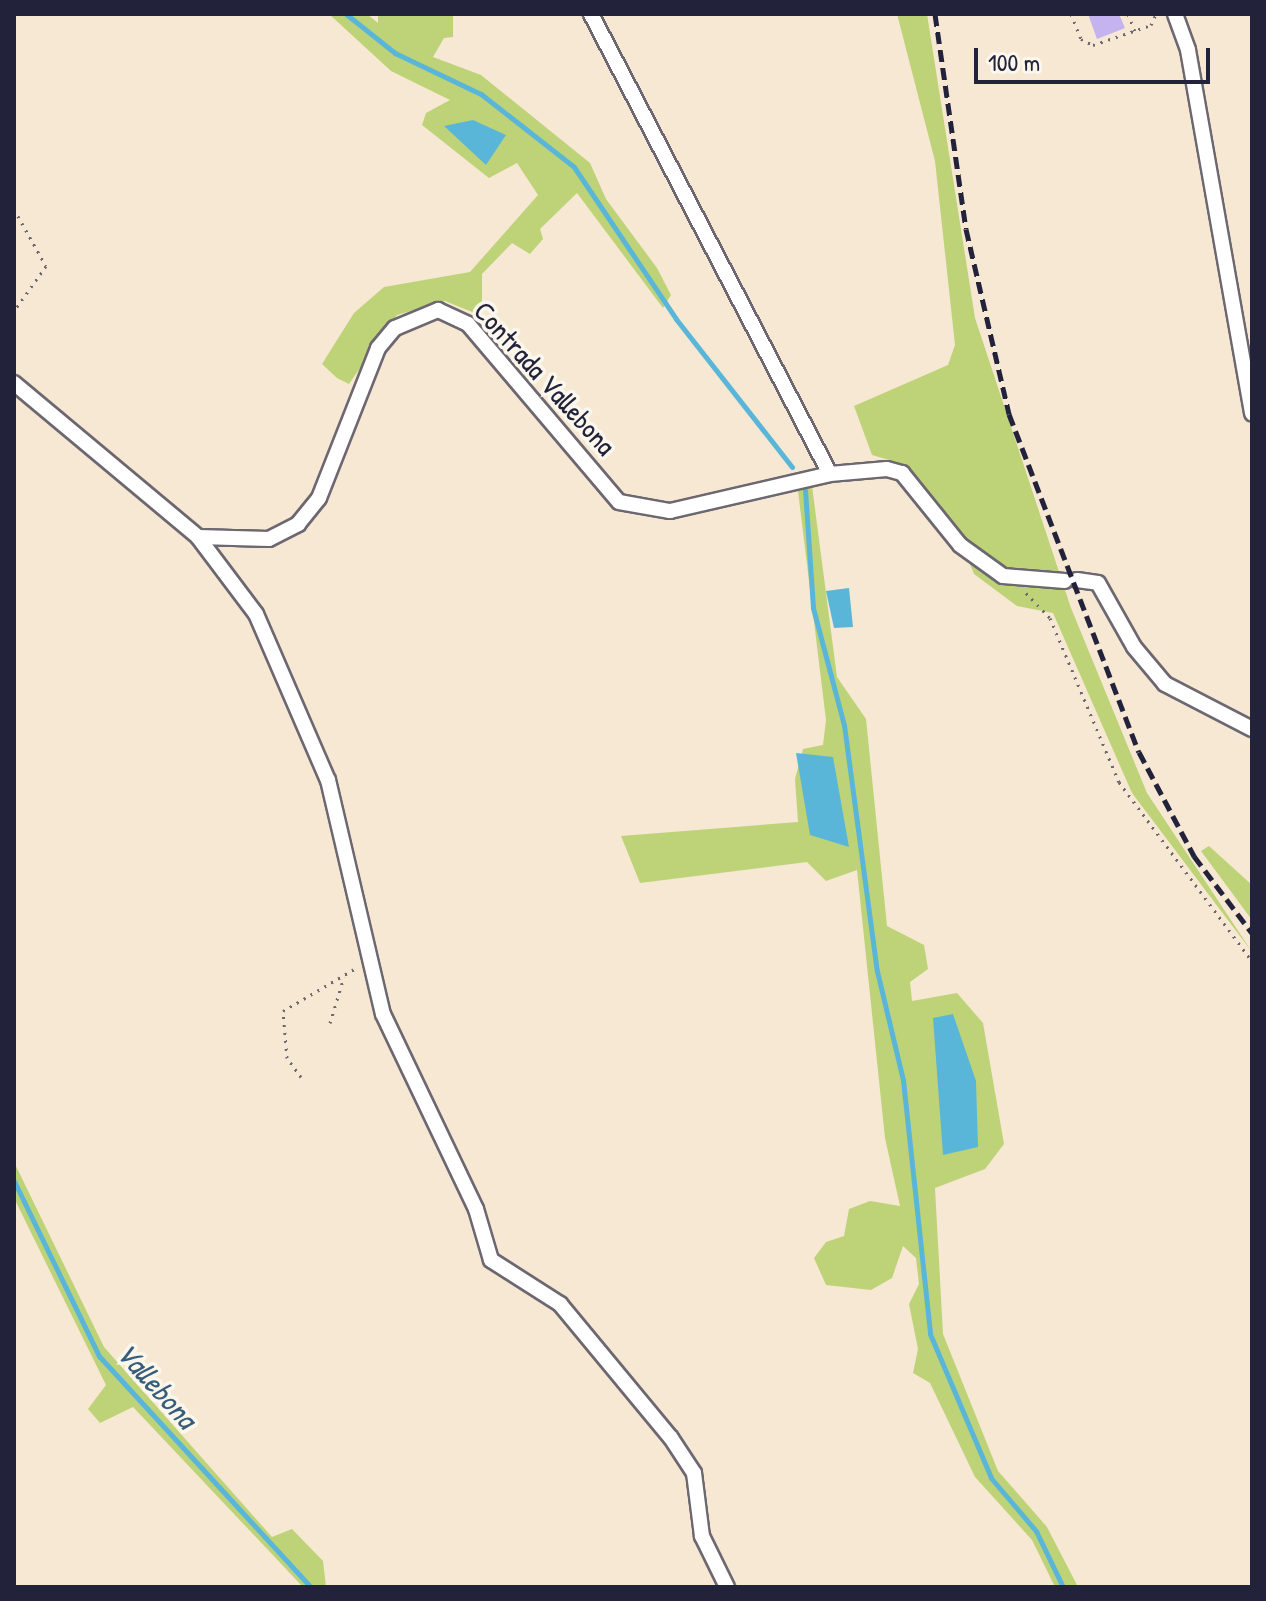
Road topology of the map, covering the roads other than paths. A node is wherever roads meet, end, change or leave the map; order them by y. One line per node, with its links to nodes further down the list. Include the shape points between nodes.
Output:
1 (591, 14): 5 (street)
2 (1175, 14): 4 (street, via 1188,50)
3 (14, 383): 6 (street)
4 (1252, 413)
5 (830, 474): 6 (street, Contrada Vallebona, via 670,511 629,506 468,324 438,310 395,328 378,348 319,498 298,524 269,539); 7 (street, Contrada Vallebona, via 902,473 960,545 1015,581 1098,583 1134,647 1165,684)
6 (198, 537): 8 (street, via 256,614 328,780 383,1014 476,1209 491,1260 560,1304 671,1438 694,1473 702,1536)
7 (1252, 729)
8 (727, 1587)

